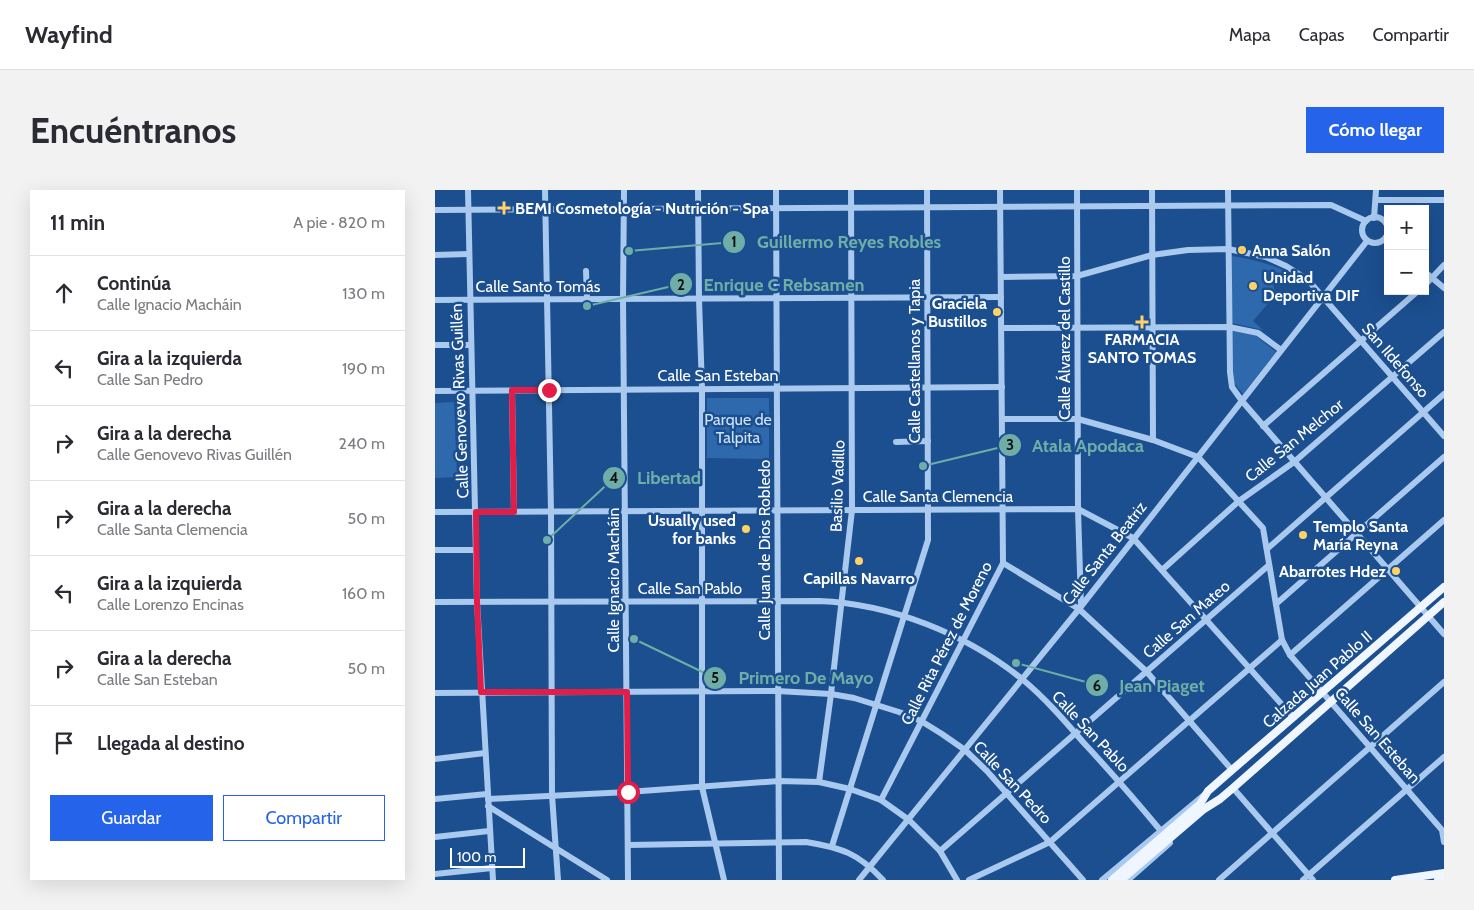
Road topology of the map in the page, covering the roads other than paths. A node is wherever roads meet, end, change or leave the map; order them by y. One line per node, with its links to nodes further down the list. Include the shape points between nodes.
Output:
1 (468, 190): 25 (street, Calle Genovevo Rivas Guillén)
2 (545, 190): 26 (street)
3 (624, 190): 23 (street, Calle Ignacio Macháin)
4 (699, 190): 22 (street)
5 (776, 190): 19 (street, Calle Juan de Dios Robledo)
6 (851, 190): 20 (street, Basilio Vadillo)
7 (927, 190): 21 (street, Calle Castellanos y Tapia)
8 (1000, 190): 16 (street, Calle Rita Pérez de Moreno)
9 (1077, 190): 17 (street, Calle Álvarez del Castillo)
10 (1152, 190): 18 (street)
11 (1228, 190): 15 (street)
12 (1376, 190): 13 (street)
13 (1376, 200): 14 (street); 27 (street)
14 (1444, 200)
15 (1228, 205): 18 (street); 28 (street, via 1331,205); 32 (street)
16 (1000, 206): 17 (street); 21 (street); 40 (street, Calle Rita Pérez de Moreno)
17 (1077, 206): 18 (street); 39 (street, Calle Álvarez del Castillo)
18 (1152, 206): 35 (street)
19 (776, 207): 20 (street); 22 (street); 47 (street, Calle Juan de Dios Robledo)
20 (851, 207): 21 (street); 48 (street, Basilio Vadillo)
21 (927, 207): 49 (street, Calle Castellanos y Tapia)
22 (698, 208): 23 (street); 51 (street)
23 (624, 209): 26 (street); 50 (street, Calle Ignacio Macháin)
24 (435, 210): 25 (street)
25 (468, 210): 26 (street); 33 (street, Calle Genovevo Rivas Guillén)
26 (545, 210): 54 (street)
27 (1374, 218): 28 (street); 29 (street)
28 (1366, 221): 30 (street, via 1362,233)
29 (1384, 222)
30 (1367, 241): 31 (street); 45 (street, Calle Santa Beatriz)
31 (1384, 241)
32 (1228, 249): 35 (street, San Ildefonso); 45 (street, San Ildefonso, via 1260,255 1286,266 1308,280); 58 (street)
33 (469, 254): 34 (street); 53 (street, Calle Genovevo Rivas Guillén)
34 (435, 255)
35 (1152, 255): 39 (street, San Ildefonso); 56 (street)
36 (1444, 265): 41 (street)
37 (586, 271): 55 (street)
38 (1429, 275): 41 (street)
39 (1077, 276): 40 (street, San Ildefonso); 57 (street, Calle Álvarez del Castillo)
40 (1001, 277): 46 (street, Calle Rita Pérez de Moreno)
41 (1433, 278): 42 (street); 43 (street)
42 (1429, 282)
43 (1444, 288)
44 (1412, 295): 61 (street)
45 (1323, 296): 61 (street, San Ildefonso); 64 (street, Calle Santa Beatriz)
46 (1001, 297): 49 (street, Calle Santo Tomás); 59 (street, Calle Rita Pérez de Moreno)
47 (777, 298): 48 (street, Calle Santo Tomás); 51 (street, Calle Santo Tomás); 70 (street, Calle Juan de Dios Robledo)
48 (851, 298): 49 (street, Calle Santo Tomás); 68 (street, Basilio Vadillo)
49 (928, 298): 67 (street, Calle Castellanos y Tapia)
50 (623, 299): 51 (street, Calle Santo Tomás); 55 (street, Calle Santo Tomás); 73 (street, Calle Ignacio Macháin)
51 (699, 299): 69 (street)
52 (435, 300): 53 (street, Calle Santo Tomás)
53 (470, 300): 54 (street, Calle Santo Tomás); 63 (street, Calle Genovevo Rivas Guillén)
54 (547, 300): 55 (street, Calle Santo Tomás); 72 (street)
55 (587, 300)
56 (1153, 326): 57 (street); 58 (street); 83 (street)
57 (1078, 327): 59 (street); 80 (street, Calle Álvarez del Castillo)
58 (1229, 327): 64 (street, via 1258,332); 77 (street, via 1231,382)
59 (1002, 328): 66 (street, Calle Rita Pérez de Moreno)
60 (1444, 332): 65 (street, Calle San Melchor)
61 (1361, 340): 65 (street, San Ildefonso); 81 (street)
62 (435, 345): 63 (street)
63 (471, 345): 75 (street, Calle Genovevo Rivas Guillén)
64 (1281, 350): 77 (street, Calle Santa Beatriz)
65 (1392, 376): 78 (street, San Ildefonso); 88 (street, Calle San Melchor)
66 (1002, 386): 67 (street, Calle San Esteban); 79 (street, Calle Rita Pérez de Moreno)
67 (928, 387): 68 (street, Calle San Esteban); 84 (street, Calle Castellanos y Tapia)
68 (851, 388): 70 (street, Calle San Esteban); 94 (street, Basilio Vadillo)
69 (702, 389): 70 (street, Calle San Esteban); 73 (street, Calle San Esteban); 97 (street)
70 (778, 389): 93 (street, Calle Juan de Dios Robledo)
71 (512, 390): 72 (street, Calle San Esteban); 75 (street, Calle San Esteban); 100 (street)
72 (549, 390): 73 (street, Calle San Esteban); 101 (street)
73 (624, 390): 96 (street, Calle Ignacio Macháin)
74 (435, 391): 75 (street, Calle San Esteban)
75 (473, 391): 99 (street, Calle Genovevo Rivas Guillén)
76 (1444, 394): 78 (street)
77 (1242, 401): 81 (street); 86 (street, Calle Santa Beatriz)
78 (1423, 412): 82 (street, San Ildefonso); 89 (street)
79 (1002, 419): 80 (street, Calle San Esteban); 91 (street, Calle Rita Pérez de Moreno)
80 (1078, 419): 83 (street, Calle San Esteban); 92 (street, Calle Álvarez del Castillo)
81 (1263, 426): 88 (street)
82 (1444, 436)
83 (1153, 440): 86 (street, Calle San Esteban)
84 (928, 441): 85 (street); 95 (street, Calle Castellanos y Tapia)
85 (896, 442)
86 (1198, 457): 90 (street, Calle San Esteban); 104 (street, Calle Santa Beatriz)
87 (1444, 457): 103 (street)
88 (1295, 462): 89 (street); 90 (street, Calle San Melchor)
89 (1325, 498): 103 (street); 105 (street)
90 (1239, 501): 105 (street, Calle San Esteban, via 1263,528); 110 (street, Calle San Melchor)
91 (1003, 509): 92 (street, Calle Santa Clemencia); 95 (street, Calle Santa Clemencia); 108 (street, Calle Rita Pérez de Moreno)
92 (1078, 509): 104 (street, Calle Santa Clemencia); 122 (street, Calle Álvarez del Castillo)
93 (777, 510): 94 (street, Calle Santa Clemencia); 97 (street, Calle Santa Clemencia); 117 (street, Calle Juan de Dios Robledo)
94 (852, 510): 95 (street, Calle Santa Clemencia); 120 (street, Basilio Vadillo)
95 (928, 510): 124 (street, Calle Castellanos y Tapia, via 927,546)
96 (626, 511): 97 (street, Calle Santa Clemencia); 101 (street, Calle Santa Clemencia); 119 (street, Calle Ignacio Macháin)
97 (702, 511): 116 (street)
98 (435, 512): 99 (street, Calle Santa Clemencia)
99 (476, 512): 100 (street, Calle Santa Clemencia); 107 (street, Calle Genovevo Rivas Guillén)
100 (514, 512): 101 (street, Calle Santa Clemencia)
101 (551, 512): 115 (street)
102 (1444, 520): 111 (street)
103 (1357, 534): 111 (street); 121 (street)
104 (1133, 538): 110 (street, Calle Santa Clemencia); 122 (street, Calle Santa Beatriz)
105 (1267, 549): 109 (street, Calle San Esteban)
106 (435, 550): 107 (street)
107 (476, 550): 114 (street, Calle Genovevo Rivas Guillén)
108 (1003, 563): 122 (street); 128 (street, Calle Rita Pérez de Moreno)
109 (1269, 566): 121 (street, Calle San Esteban); 126 (street, Calle San Mateo)
110 (1162, 570): 126 (street, Calle Santa Clemencia)
111 (1388, 570): 123 (street); 130 (street)
112 (1444, 587): 123 (main road, Calzada Juan Pablo II)
113 (435, 602): 114 (street, Calle San Pablo)
114 (477, 602): 115 (street, Calle San Pablo); 136 (street, Calle Genovevo Rivas Guillén)
115 (551, 602): 119 (street, Calle San Pablo); 137 (street)
116 (702, 602): 117 (street, Calle San Pablo); 119 (street, Calle San Pablo); 139 (street)
117 (779, 602): 120 (street, Calle San Pablo); 135 (street, Calle Juan de Dios Robledo)
118 (1444, 602): 125 (main road, Calzada Juan Pablo II)
119 (627, 603): 138 (street, Calle Ignacio Macháin)
120 (841, 603): 124 (street, Calle San Pablo); 142 (street, Basilio Vadillo)
121 (1276, 604): 129 (street, Calle San Esteban)
122 (1080, 607): 132 (street); 133 (street, Calle Santa Beatriz)
123 (1421, 607): 125 (street); 140 (main road, Calzada Juan Pablo II)
124 (905, 616): 128 (street, Calle San Pablo); 144 (street, Calle Castellanos y Tapia)
125 (1428, 616): 127 (street); 143 (main road, Calzada Juan Pablo II)
126 (1205, 620): 131 (street, Calle Santa Clemencia); 132 (street, Calle San Mateo)
127 (1444, 634)
128 (962, 640): 133 (street, Calle San Pablo); 146 (street, Calle Rita Pérez de Moreno)
129 (1282, 640): 130 (street, Calle San Esteban); 131 (street)
130 (1290, 655): 140 (street, Calle San Esteban)
131 (1248, 669): 145 (street, Calle Santa Clemencia); 147 (street)
132 (1147, 671): 147 (street); 148 (street, Calle San Mateo)
133 (1022, 680): 148 (street, Calle San Pablo); 150 (street, Calle Santa Beatriz)
134 (1444, 682): 149 (street)
135 (777, 691): 139 (street, Calle San Pedro); 142 (street, Calle San Pedro); 155 (street, Calle Juan de Dios Robledo)
136 (481, 692): 137 (street, Calle San Pedro); 141 (street, Calle San Pedro); 151 (street, Calle Genovevo Rivas Guillén)
137 (552, 692): 138 (street, Calle San Pedro); 165 (street)
138 (627, 692): 139 (street, Calle San Pedro); 163 (street, Calle Ignacio Macháin)
139 (703, 692): 158 (street)
140 (1323, 692): 143 (street, Calle San Esteban); 145 (main road, Calzada Juan Pablo II)
141 (435, 693)
142 (831, 694): 144 (street, Calle San Pedro); 156 (street, Basilio Vadillo)
143 (1331, 702): 149 (street, Calle San Esteban); 159 (main road, Calzada Juan Pablo II)
144 (877, 704): 146 (street, Calle San Pedro); 160 (street, Calle Castellanos y Tapia)
145 (1293, 718): 154 (main road, Calzada Juan Pablo II)
146 (921, 721): 150 (street, Calle San Pedro); 169 (street, Calle Rita Pérez de Moreno)
147 (1189, 721): 154 (street); 157 (street)
148 (1075, 733): 157 (street, Calle San Pablo); 164 (street, Calle San Mateo)
149 (1370, 747): 161 (street, Calle San Esteban); 175 (street)
150 (965, 750): 164 (street, Calle San Pedro); 170 (street, Calle Santa Beatriz)
151 (485, 753): 153 (street); 168 (street, Calle Genovevo Rivas Guillén)
152 (1444, 757): 161 (street)
153 (435, 759)
154 (1232, 770): 162 (main road, Calzada Juan Pablo II)
155 (779, 781): 156 (street); 158 (street); 179 (street, Calle Juan de Dios Robledo)
156 (819, 782): 160 (street)
157 (1119, 782): 174 (street, Calle San Pablo); 177 (street)
158 (702, 787): 163 (street); 180 (street)
159 (1233, 788): 167 (main road, Calzada Juan Pablo II); 175 (street)
160 (850, 789): 169 (street); 182 (street, Calle Castellanos y Tapia)
161 (1407, 789): 171 (street, Calle San Esteban); 189 (street)
162 (1208, 791): 172 (main road, Calzada Juan Pablo II); 174 (street, Calzada Juan Pablo II)
163 (628, 792): 165 (street); 181 (street, Calle Ignacio Macháin)
164 (1007, 792): 177 (street, Calle San Pedro); 184 (street, Calle San Mateo)
165 (552, 795): 168 (street); 183 (street)
166 (435, 799): 168 (street)
167 (1219, 799): 172 (main road, Calzada Juan Pablo II); 206 (street, Calzada Juan Pablo II)
168 (488, 800): 173 (street, Calle Genovevo Rivas Guillén); 183 (street)
169 (881, 800): 170 (street)
170 (909, 820): 184 (street); 185 (street, Calle Santa Beatriz)
171 (1443, 829): 178 (street, Calle San Esteban)
172 (1175, 830): 204 (main road, Calzada Juan Pablo II); 205 (main road, Calzada Juan Pablo II)
173 (489, 831): 176 (street); 186 (street, Calle Genovevo Rivas Guillén)
174 (1161, 831): 203 (street, Calzada Juan Pablo II)
175 (1272, 833): 189 (street); 207 (street)
176 (435, 837)
177 (1050, 842): 201 (street); 202 (street, Calle San Pedro)
178 (1444, 842)
179 (779, 843): 180 (street); 182 (street, via 806,842); 197 (street, Calle Juan de Dios Robledo)
180 (715, 844): 181 (street); 196 (street)
181 (628, 845): 195 (street, Calle Ignacio Macháin)
182 (832, 846): 185 (street, via 853,854)
183 (556, 849): 193 (street); 194 (street)
184 (940, 851): 200 (street)
185 (870, 866): 198 (street, Calle Santa Beatriz); 199 (street)
186 (492, 868): 188 (street); 192 (street, Calle Genovevo Rivas Guillén)
187 (1444, 872): 190 (main road)
188 (435, 874)
189 (1308, 878)
190 (1407, 879): 208 (main road)
191 (1444, 879): 209 (main road)
192 (493, 880)
193 (558, 880)
194 (607, 880)
195 (628, 880)
196 (725, 880)
197 (779, 880)
198 (859, 880)
199 (883, 880)
200 (957, 880)
201 (969, 880)
202 (1083, 880)
203 (1102, 880)
204 (1113, 880)
205 (1121, 880)
206 (1128, 880)
207 (1219, 880)
208 (1395, 880)
209 (1439, 880)

